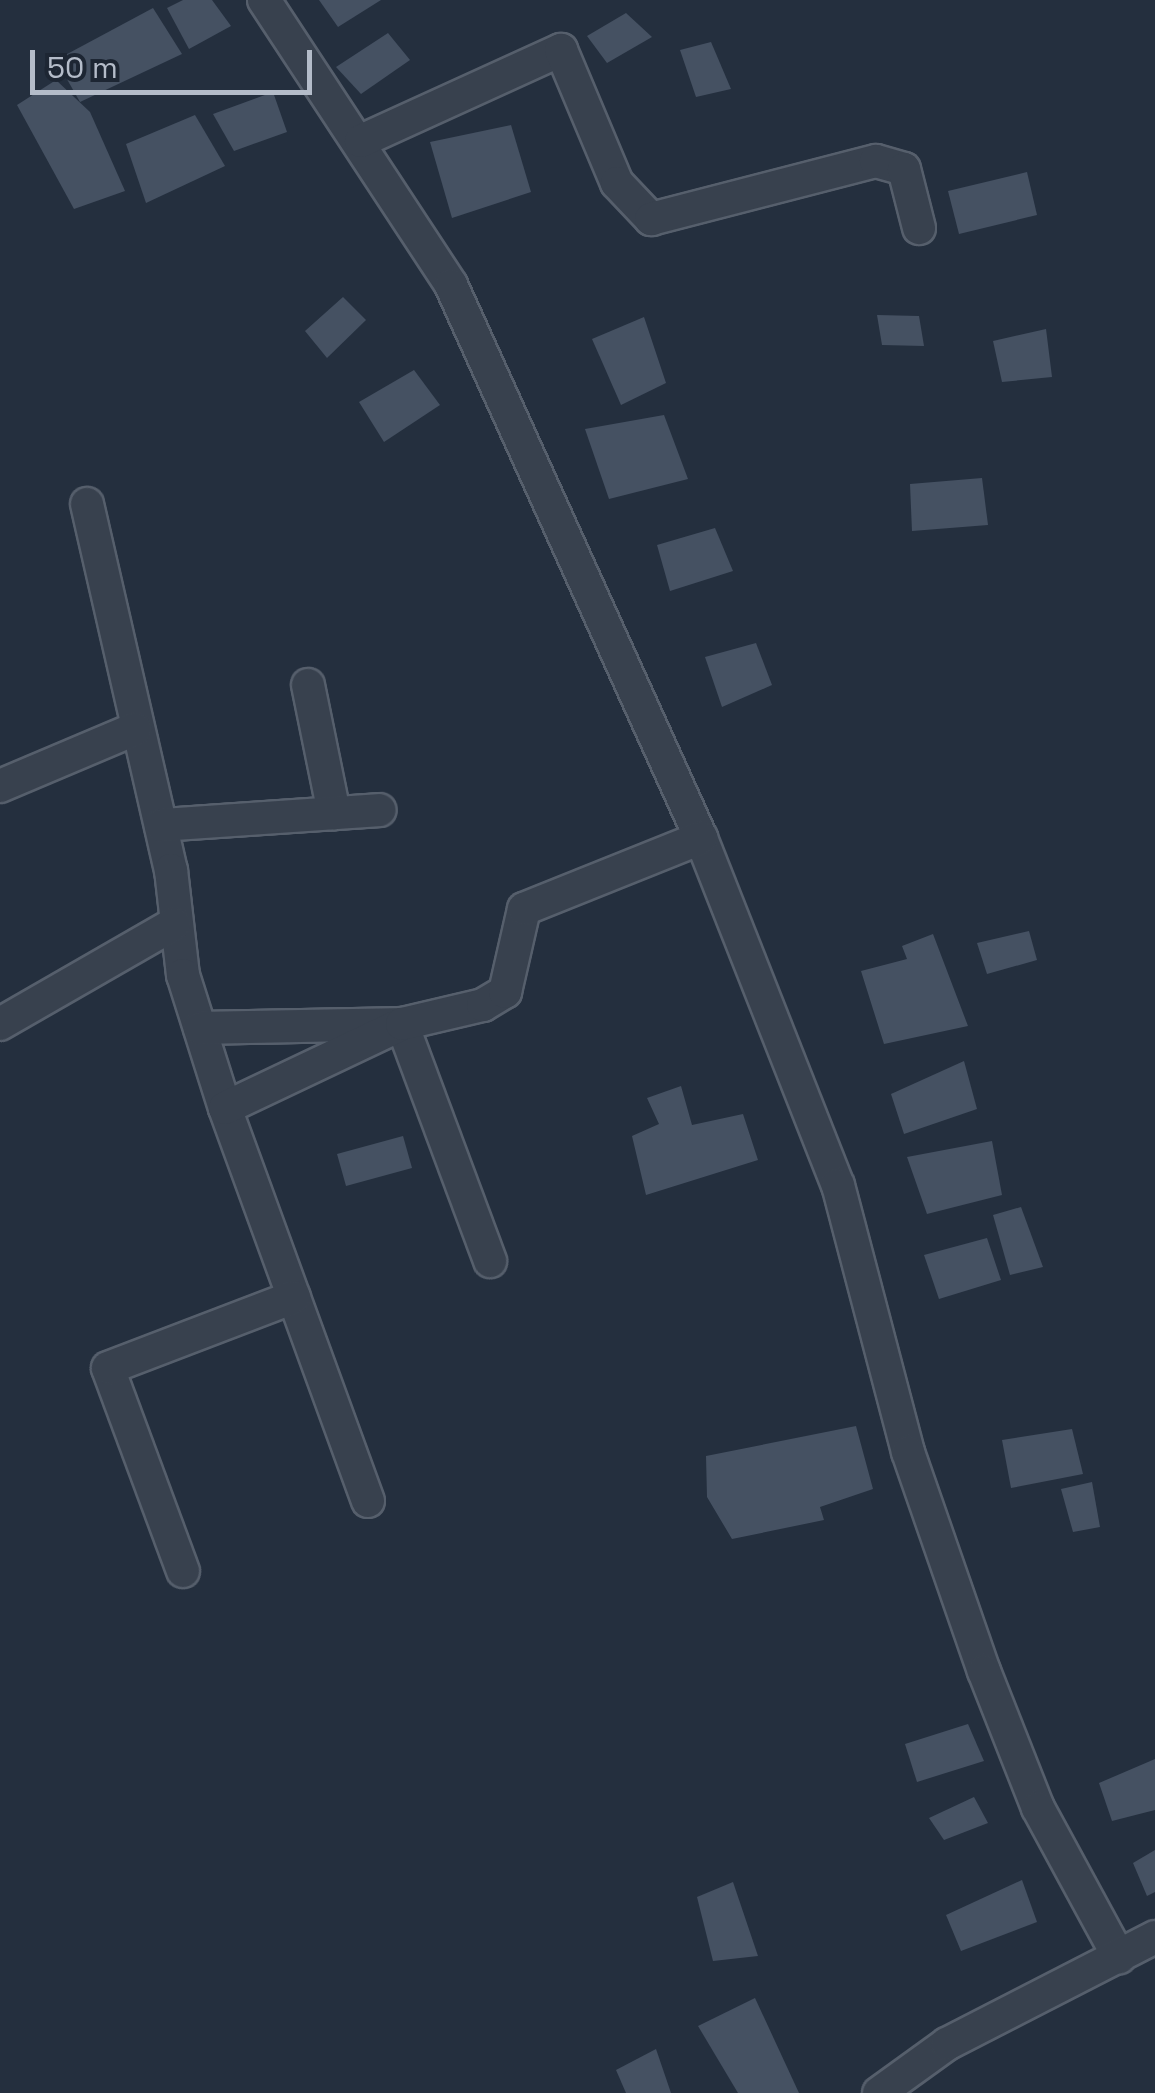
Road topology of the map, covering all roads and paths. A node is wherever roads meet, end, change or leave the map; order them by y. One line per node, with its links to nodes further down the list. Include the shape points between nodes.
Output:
1 (264, 0): 2 (street)
2 (362, 141): 3 (street, via 560,50 617,184 651,219 876,162 904,169); 11 (street, via 452,285)
3 (919, 228)
4 (87, 504): 6 (street)
5 (308, 685): 9 (street)
6 (135, 729): 7 (street); 10 (street)
7 (0, 786)
8 (379, 810): 9 (street)
9 (334, 813): 10 (street)
10 (161, 825): 12 (street)
11 (701, 838): 14 (street, via 524,910 505,992); 22 (street, via 838,1185 908,1452 984,1671 1038,1808)
12 (174, 924): 13 (street); 15 (street)
13 (0, 1024)
14 (402, 1024): 15 (street); 16 (street); 17 (street)
15 (200, 1028): 16 (street)
16 (225, 1108): 18 (street)
17 (490, 1262)
18 (294, 1298): 19 (street); 20 (street, via 108,1368)
19 (368, 1501)
20 (183, 1571)
21 (1155, 1937): 22 (street)
22 (1119, 1958): 23 (street, via 948,2044)
23 (879, 2093)

